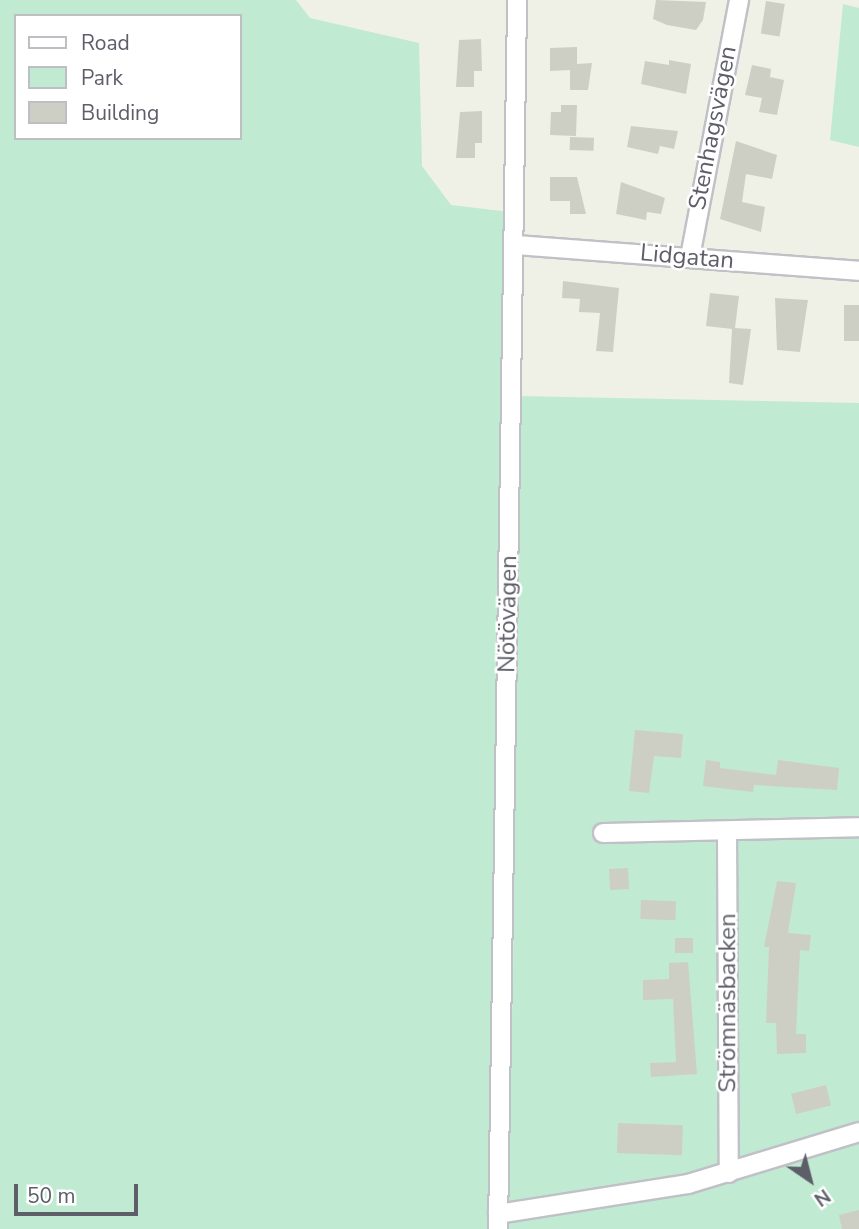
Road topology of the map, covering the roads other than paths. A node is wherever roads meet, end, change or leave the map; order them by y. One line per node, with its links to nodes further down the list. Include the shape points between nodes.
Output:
1 (517, 0): 3 (street, Nötövägen)
2 (739, 0): 4 (street, Stenhagsvägen)
3 (515, 245): 4 (street, Lidgatan); 11 (street, Nötövägen)
4 (690, 257): 5 (street, Lidgatan)
5 (859, 271)
6 (859, 827): 8 (street)
7 (603, 833): 8 (street)
8 (727, 833): 10 (street, Strömnäsbacken)
9 (859, 1132): 10 (street)
10 (729, 1173): 11 (street)
11 (498, 1221)

